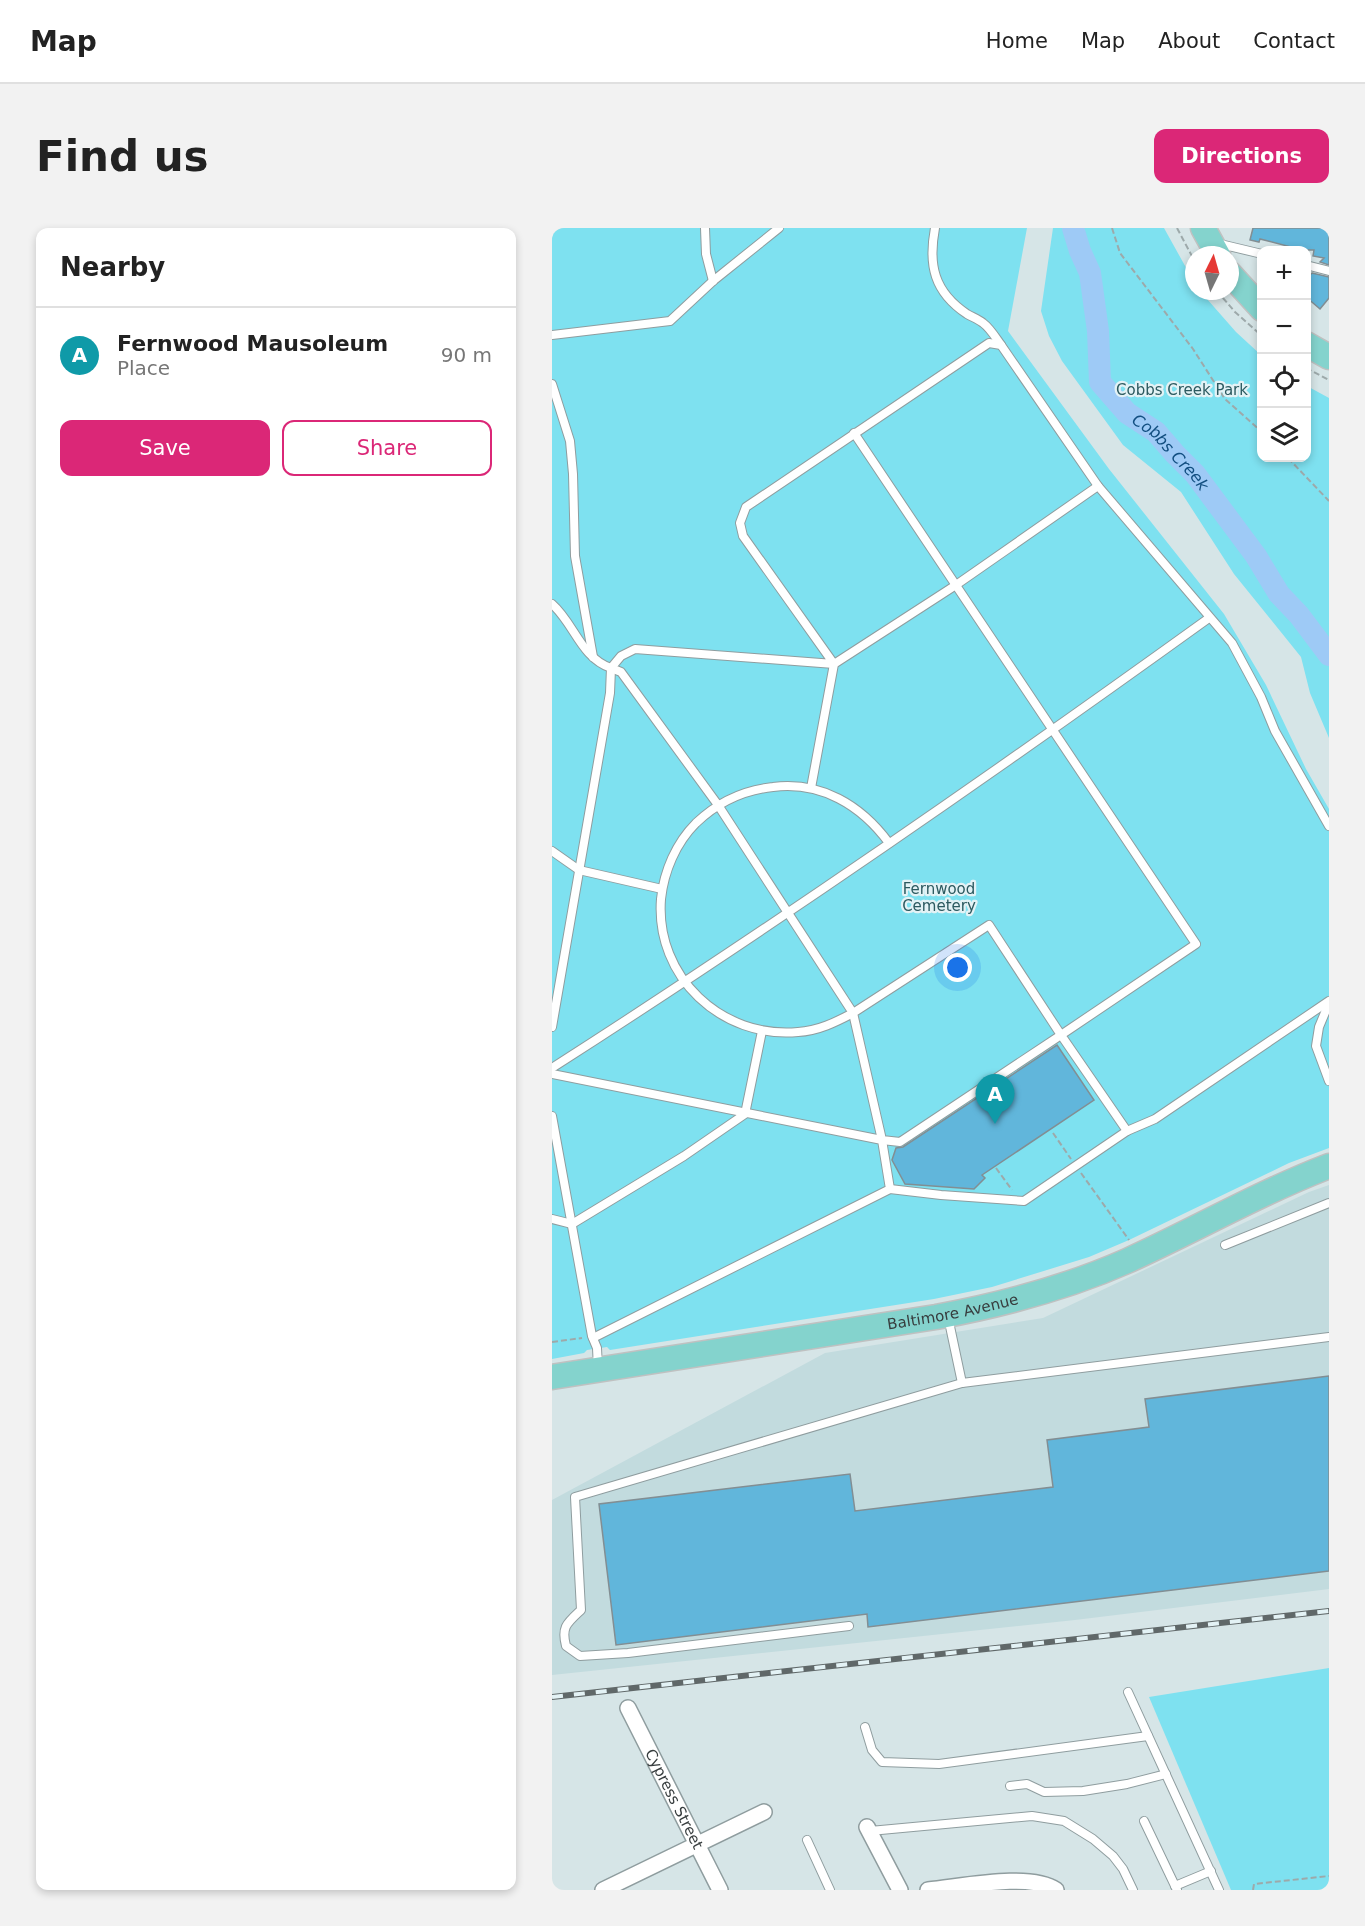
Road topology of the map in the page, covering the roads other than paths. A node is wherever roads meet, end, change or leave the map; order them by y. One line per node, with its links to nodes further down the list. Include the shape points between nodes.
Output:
1 (705, 228): 8 (lane)
2 (779, 228): 8 (lane)
3 (935, 228): 12 (lane, via 931,250 937,283 948,298 984,323)
4 (1210, 241): 5 (lane)
5 (1257, 253)
6 (1311, 267): 7 (lane)
7 (1329, 271)
8 (713, 281): 11 (lane, via 670,321)
9 (1239, 284): 10 (main road)
10 (1257, 304)
11 (552, 335)
12 (1001, 345): 16 (lane, via 989,344); 17 (lane)
13 (1311, 347): 14 (main road)
14 (1329, 357)
15 (552, 384): 21 (lane, via 570,441 575,556)
16 (854, 433): 18 (lane); 22 (lane, via 746,507 740,524 743,536)
17 (1098, 486): 18 (lane); 20 (lane)
18 (956, 585): 22 (lane); 24 (lane)
19 (552, 604): 21 (lane)
20 (1209, 618): 24 (lane); 27 (lane, via 1244,664 1275,731)
21 (594, 658): 23 (lane)
22 (834, 664): 23 (lane, via 635,649 621,656); 25 (lane)
23 (611, 668): 26 (lane, via 621,672); 30 (lane)
24 (1053, 730): 28 (lane); 38 (lane, via 1196,944)
25 (811, 788): 26 (lane, via 762,788); 28 (lane, via 847,802 877,827)
26 (717, 806): 31 (lane, via 681,841); 32 (lane)
27 (1329, 826)
28 (889, 843): 32 (lane)
29 (552, 851): 30 (lane)
30 (579, 870): 31 (lane); 36 (lane)
31 (662, 889): 33 (lane, via 662,928 674,966)
32 (788, 912): 33 (lane); 35 (lane)
33 (685, 983): 37 (lane, via 727,1019); 39 (lane)
34 (1329, 1002): 41 (lane, via 1316,1046); 44 (lane, via 1155,1119)
35 (853, 1013): 37 (lane, via 809,1030); 38 (lane, via 989,925); 45 (lane)
36 (552, 1027)
37 (762, 1031): 42 (lane)
38 (1061, 1035): 44 (lane); 45 (lane, via 900,1142)
39 (552, 1068)
40 (552, 1074): 42 (lane)
41 (1329, 1082)
42 (745, 1114): 45 (lane); 50 (lane)
43 (552, 1116): 50 (lane)
44 (1127, 1131): 47 (lane, via 1024,1201)
45 (882, 1140): 47 (lane)
46 (1329, 1166): 52 (main road, Baltimore Avenue, via 1091,1275 999,1304)
47 (890, 1189): 53 (lane)
48 (1329, 1203): 51 (lane)
49 (552, 1219): 50 (lane)
50 (572, 1224): 53 (lane)
51 (1225, 1245)
52 (947, 1315): 55 (main road, Baltimore Avenue); 57 (lane)
53 (592, 1337): 55 (lane)
54 (1329, 1337): 57 (lane)
55 (598, 1370): 56 (main road, Baltimore Avenue)
56 (552, 1377)
57 (962, 1383): 58 (lane, via 575,1497 581,1610 563,1633 566,1646 580,1656)
58 (849, 1626)
59 (1128, 1692): 62 (lane)
60 (628, 1708): 69 (street, Cypress Street)
61 (865, 1727): 62 (lane, via 872,1750 882,1762 927,1763 1002,1756)
62 (1148, 1736): 63 (lane)
63 (1166, 1774): 64 (lane, via 1083,1791 1044,1792 1027,1784); 70 (lane)
64 (1010, 1786)
65 (764, 1812): 69 (street)
66 (1144, 1821): 72 (lane)
67 (868, 1829): 76 (street); 79 (lane, via 1032,1816 1064,1821 1113,1856)
68 (807, 1840): 75 (lane)
69 (697, 1844): 73 (street); 74 (street, Cypress Street)
70 (1211, 1872): 72 (lane); 80 (lane)
71 (983, 1887): 77 (street); 78 (street, via 1029,1881)
72 (1176, 1888)
73 (603, 1890)
74 (720, 1890)
75 (830, 1890)
76 (900, 1890)
77 (928, 1890)
78 (1056, 1890)
79 (1133, 1890)
80 (1219, 1890)

